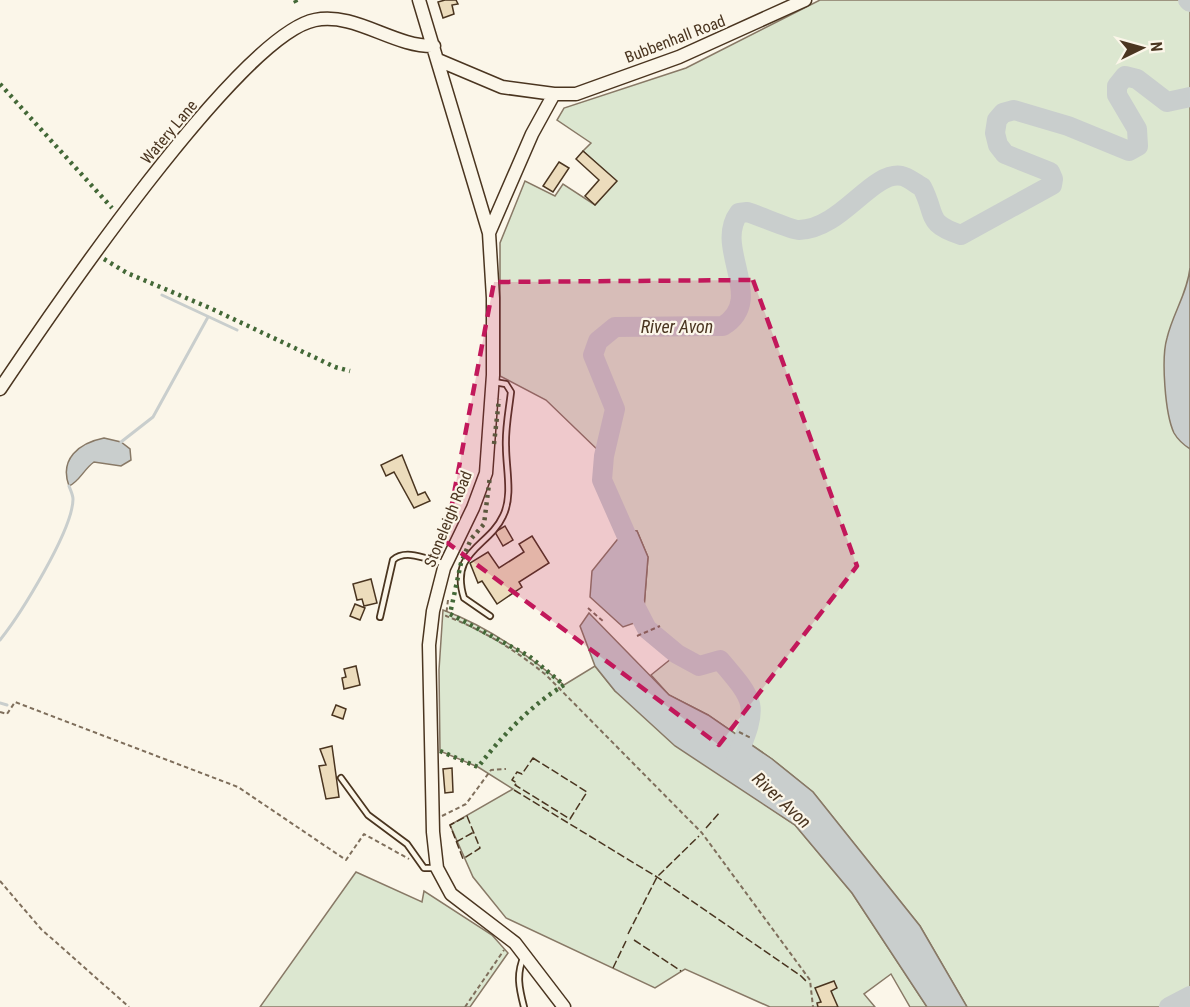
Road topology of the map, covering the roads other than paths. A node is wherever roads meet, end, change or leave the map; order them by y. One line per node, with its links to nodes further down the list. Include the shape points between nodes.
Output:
1 (419, 0): 3 (street, Stoneleigh Road)
2 (805, 0): 5 (street, Bubbenhall Road, via 679,57 576,94)
3 (434, 46): 4 (street, Stoneleigh Road); 8 (street, Watery Lane, via 414,46 333,19 302,24 285,33 217,100 153,177)
4 (438, 60): 5 (street, Bubbenhall Road, via 502,87); 6 (street, Stoneleigh Road)
5 (554, 94): 6 (street)
6 (489, 233): 7 (street, Stoneleigh Road)
7 (492, 382): 9 (street, Stoneleigh Road, via 486,473); 10 (lane, via 506,384 511,392 506,508 495,528 473,548 460,580 464,598)
8 (0, 389)
9 (446, 564): 11 (lane, via 398,555 393,560); 13 (street, Stoneleigh Road, via 433,611 429,645)
10 (490, 616)
11 (380, 617)
12 (341, 778): 13 (lane, via 368,815 407,844 417,861 424,867)
13 (437, 868): 14 (street, Stoneleigh Road, via 451,894)
14 (526, 954): 15 (lane, via 519,968 518,985); 16 (street, Stoneleigh Road)
15 (524, 1007)
16 (564, 1007)

